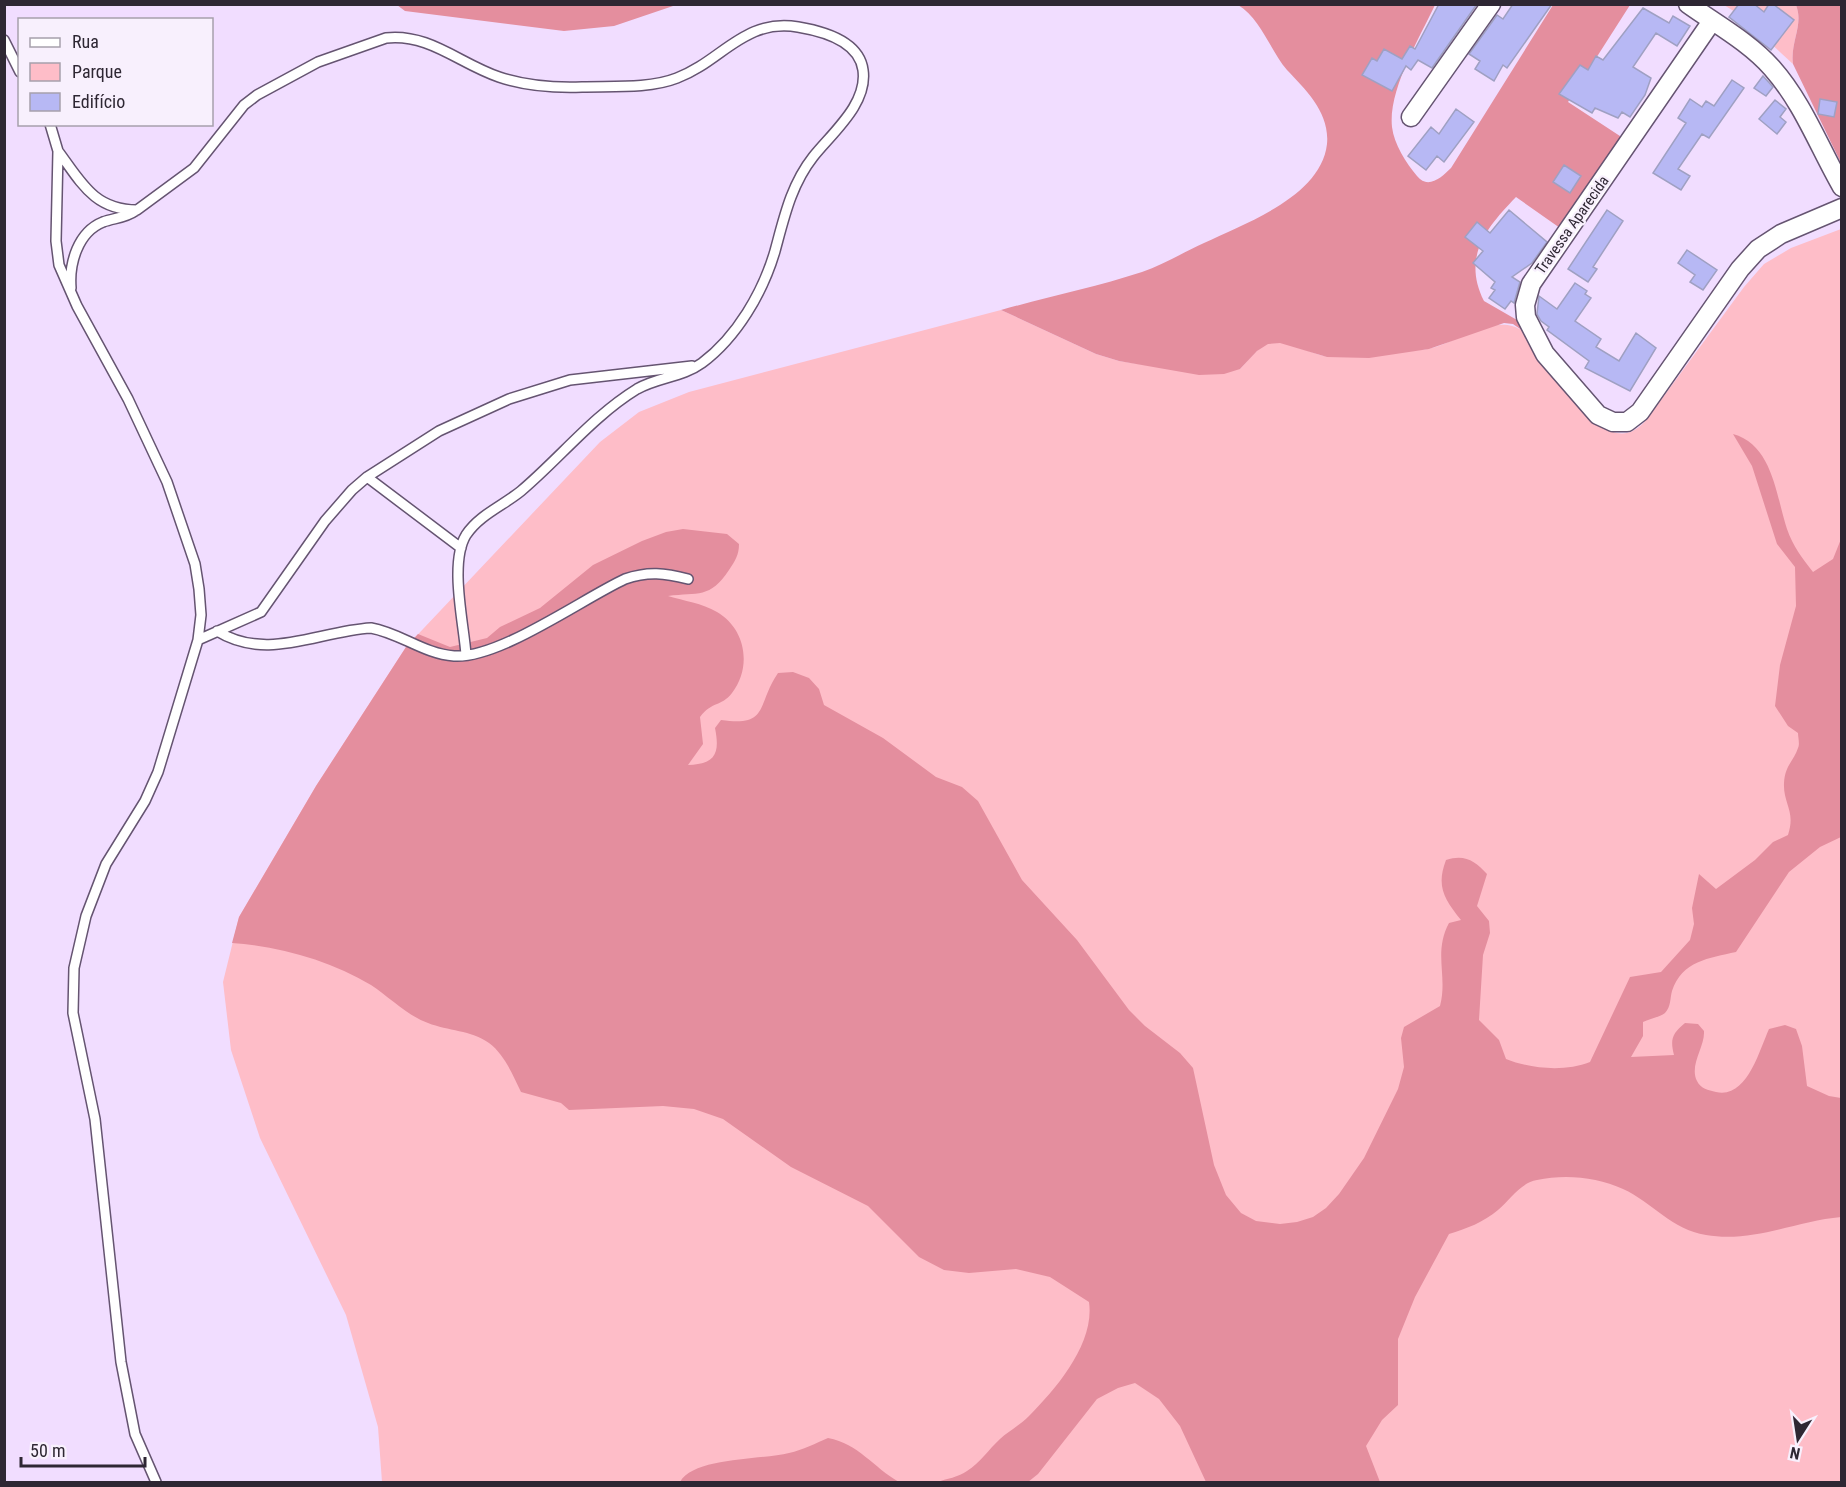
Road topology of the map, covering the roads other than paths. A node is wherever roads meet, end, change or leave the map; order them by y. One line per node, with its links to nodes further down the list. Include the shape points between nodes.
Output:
1 (1491, 4): 6 (street)
2 (1688, 4): 3 (street)
3 (1712, 21): 9 (street, via 1757,53 1785,84); 10 (street, Travessa Aparecida, via 1531,284 1526,317 1545,354 1598,415 1618,423 1631,420 1650,400 1740,269 1758,249 1781,234)
4 (4, 40): 5 (lane)
5 (18, 68)
6 (1411, 117)
7 (51, 126): 8 (lane)
8 (58, 151): 11 (lane, via 91,195 112,207); 12 (lane, via 56,241 59,265)
9 (1842, 187)
10 (1842, 208)
11 (137, 210): 12 (lane, via 100,223 85,236 72,264); 13 (lane, via 194,168 244,105 257,95 318,62 386,38 423,41 499,77 562,88 674,80 739,39 770,26 826,33 849,48 863,65 860,96 796,183 758,291 733,332)
12 (72, 295): 18 (lane, via 167,482 195,564 201,615)
13 (700, 365): 14 (lane, via 603,375 539,389 439,431); 15 (lane, via 641,387 619,401 519,493 479,521 466,535)
14 (367, 477): 15 (lane); 17 (lane, via 326,521 261,612)
15 (461, 548): 19 (lane, via 459,590)
16 (688, 579): 19 (lane, via 659,572 625,579 516,639)
17 (217, 631): 18 (lane); 19 (lane, via 247,643 271,646 371,628 443,654)
18 (198, 640): 20 (lane, via 158,772 106,864 86,916 74,968 73,1013 95,1119 121,1362 135,1434)
19 (466, 656)
20 (156, 1482)

